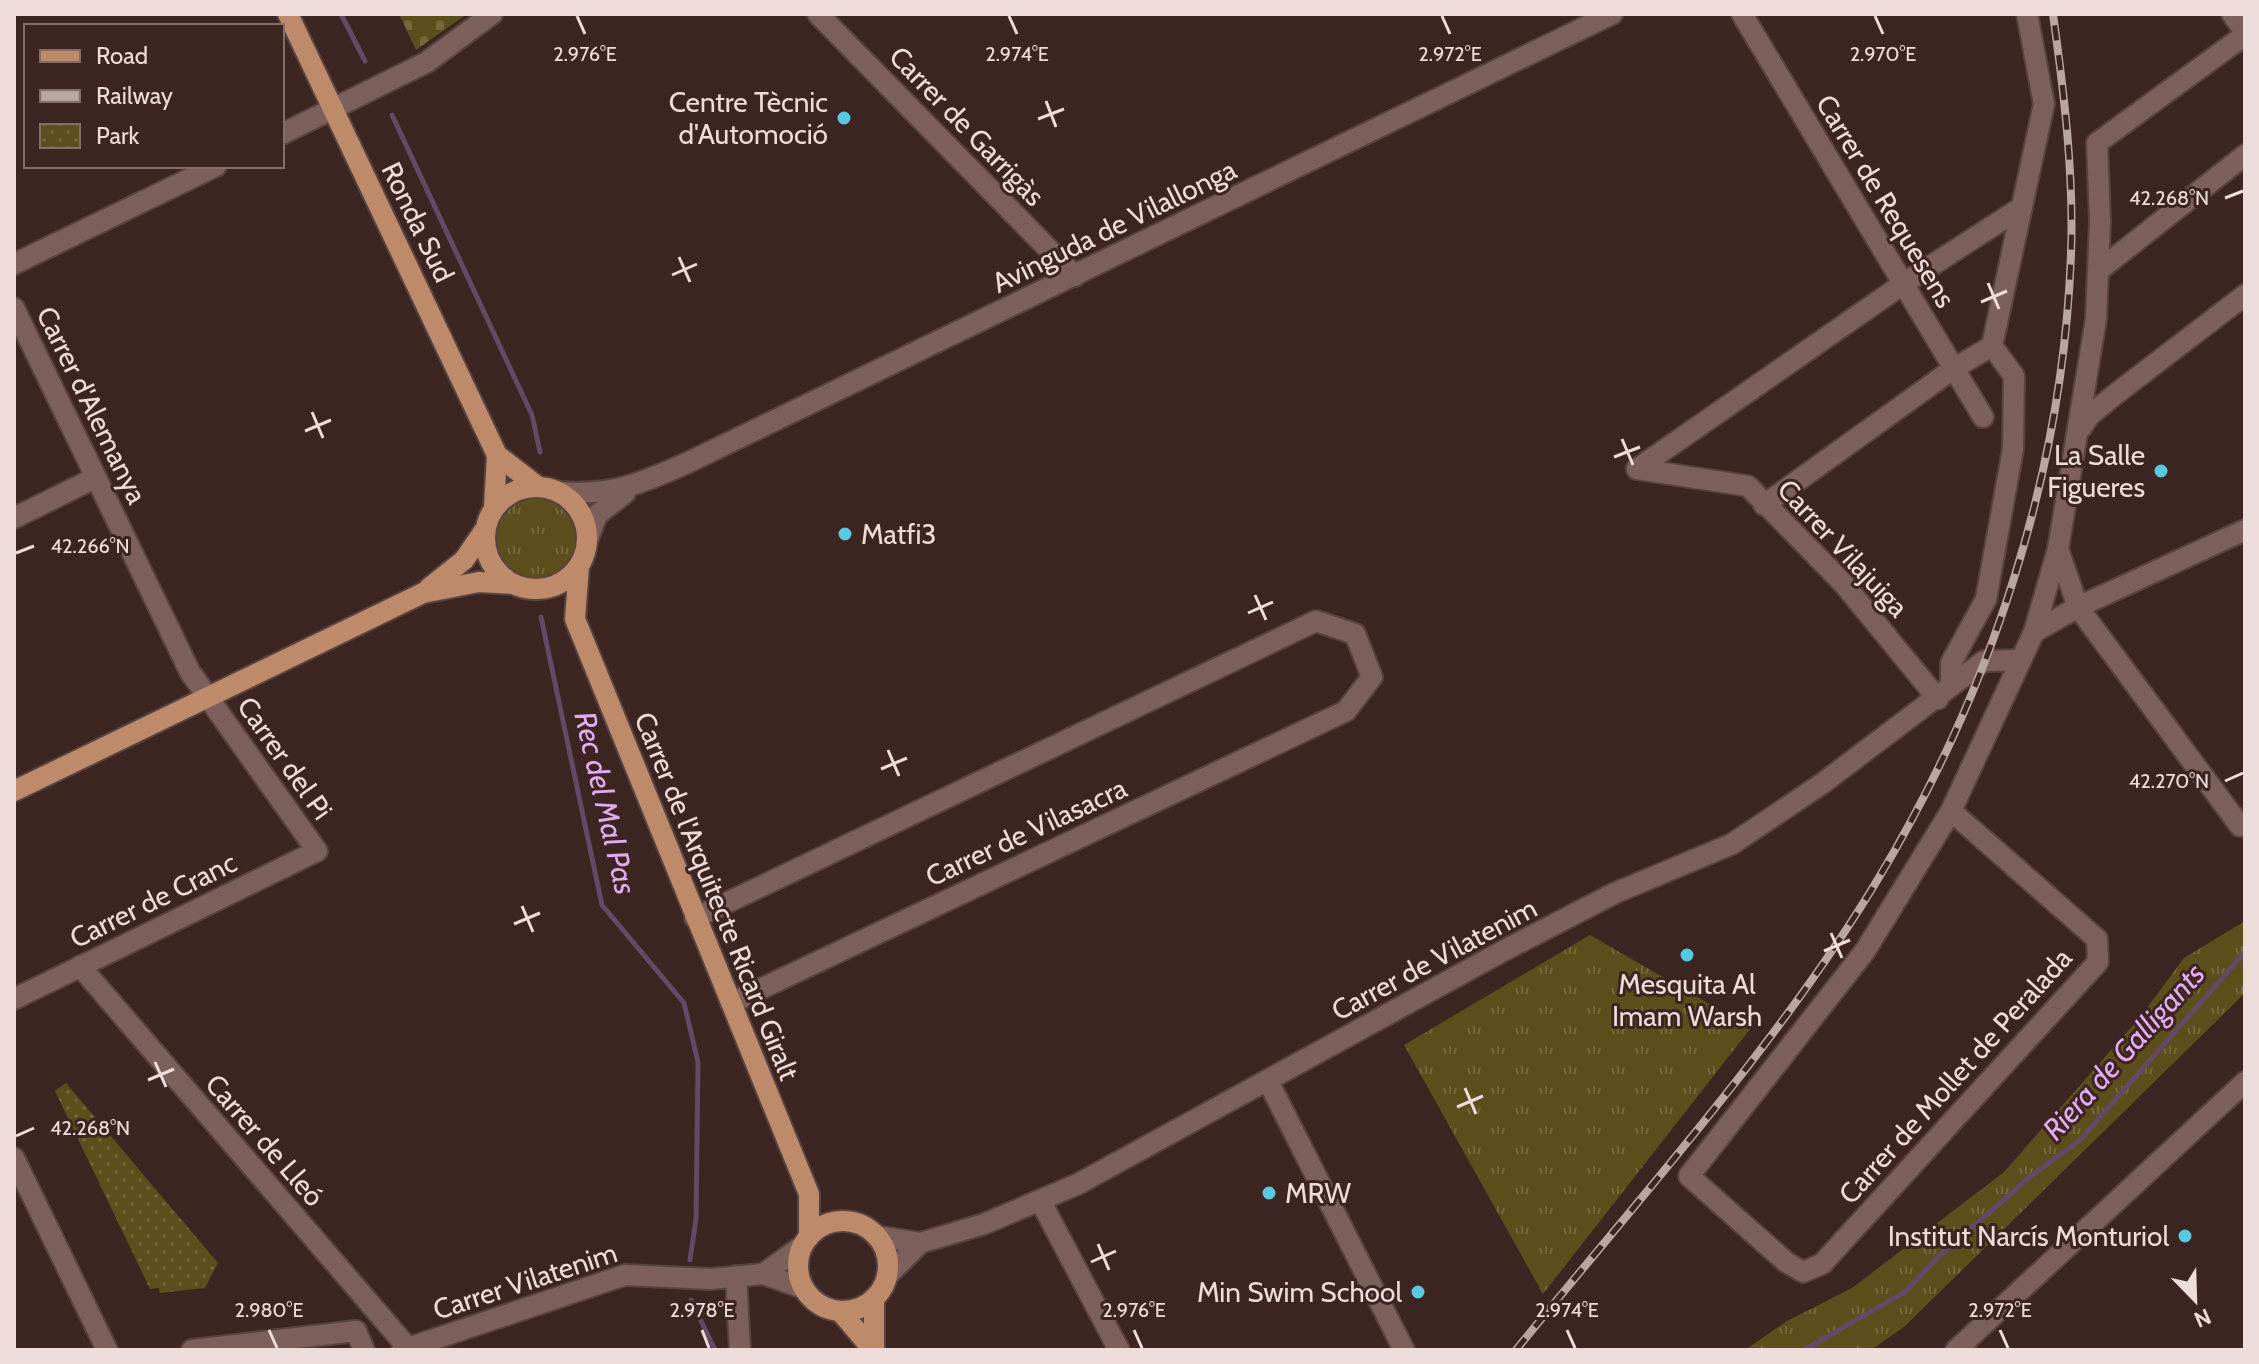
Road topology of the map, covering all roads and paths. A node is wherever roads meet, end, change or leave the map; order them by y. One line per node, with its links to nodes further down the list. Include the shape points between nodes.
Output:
1 (288, 14): 9 (main road, Ronda Sud)
2 (492, 14): 9 (street, via 427,62)
3 (818, 14): 16 (street, Carrer de Garrigàs)
4 (1612, 14): 16 (street, Avinguda de Vilallonga)
5 (1742, 14): 17 (street, Carrer de Requesens)
6 (2027, 14): 13 (street, via 2044,104)
7 (2232, 14): 8 (street)
8 (2245, 34): 15 (street, via 2097,143)
9 (333, 110): 10 (street); 24 (main road, Ronda Sud)
10 (284, 133)
11 (2245, 155): 15 (street)
12 (212, 168): 14 (street)
13 (2019, 209): 17 (street); 20 (street)
14 (14, 264)
15 (2098, 271): 23 (street, via 2096,319)
16 (1075, 276): 26 (street, Avinguda de Vilallonga)
17 (1903, 284): 21 (street, Carrer de Requesens); 29 (street, Carrer Vilajuiga, via 1637,469 1748,486)
18 (2245, 295): 23 (street, via 2099,408)
19 (14, 308): 25 (street, Carrer d'Alemanya)
20 (1992, 346): 21 (street); 43 (street, via 2014,376 2013,449 1986,599 1951,663)
21 (1953, 369): 22 (street, Carrer de Requesens); 29 (street)
22 (1983, 417)
23 (2077, 433): 35 (street)
24 (497, 455): 27 (main road, Ronda Sud); 30 (main road, Ronda Sud)
25 (95, 478): 31 (street); 44 (street, Carrer d'Alemanya)
26 (638, 485): 28 (street, Avinguda de Vilallonga, via 607,494); 34 (street, Avinguda de Vilallonga, via 597,515)
27 (537, 486): 28 (main road); 30 (main road, via 515,491)
28 (559, 492): 34 (main road, via 582,515)
29 (1764, 505): 43 (street, Carrer Vilajuiga)
30 (494, 507): 33 (main road)
31 (14, 518)
32 (2245, 530): 39 (street)
33 (484, 531): 37 (main road, via 495,570); 38 (main road, via 464,560)
34 (587, 541): 36 (main road)
35 (2058, 549): 39 (street); 41 (street)
36 (579, 566): 37 (main road, via 560,583); 40 (main road, Carrer de l'Arquitecte Ricard Giralt)
37 (523, 586): 38 (main road, via 479,582); 40 (main road, via 552,599)
38 (423, 593): 44 (main road)
39 (2078, 607): 41 (street); 47 (street)
40 (575, 619): 49 (main road, Carrer de l'Arquitecte Ricard Giralt)
41 (2034, 632): 42 (street)
42 (2021, 660): 43 (street, Carrer de Vilatenim, via 1984,661); 46 (street)
43 (1944, 691): 53 (street, Carrer de Vilatenim, via 1732,844 1615,893)
44 (207, 697): 45 (main road); 48 (street, Carrer del Pi)
45 (14, 791)
46 (1951, 811): 46 (street, Carrer de Mollet de Peralada, via 2097,939 2098,962 1822,1264 1803,1272 1689,1176 1865,951)
47 (2240, 826)
48 (317, 851): 50 (street, Carrer de Cranc)
49 (695, 918): 52 (main road, Carrer de l'Arquitecte Ricard Giralt); 52 (street, Carrer de Vilasacra, via 1316,621 1355,634 1372,677 1346,711)
50 (80, 966): 51 (street, Carrer de Cranc); 68 (street, Carrer de Lleó)
51 (14, 999)
52 (731, 1003): 56 (main road, Carrer de l'Arquitecte Ricard Giralt)
53 (1268, 1081): 57 (street, Carrer de Vilatenim); 77 (street)
54 (2245, 1082): 70 (street)
55 (14, 1158): 72 (street)
56 (809, 1194): 58 (main road, Carrer de l'Arquitecte Ricard Giralt); 60 (main road, Carrer de l'Arquitecte Ricard Giralt)
57 (1041, 1202): 61 (street, Carrer de Vilatenim); 76 (street)
58 (843, 1221): 59 (main road); 60 (main road, via 821,1227)
59 (876, 1236): 61 (street, Carrer de Vilatenim); 64 (main road, via 887,1259)
60 (806, 1241): 62 (street); 65 (main road, via 798,1272)
61 (920, 1243): 64 (street, Carrer de Vilatenim)
62 (763, 1274): 63 (street, Carrer Vilatenim); 65 (street, Carrer Vilatenim)
63 (736, 1276): 71 (street, Carrer Vilatenim, via 625,1275); 74 (street)
64 (887, 1276): 66 (main road)
65 (803, 1288): 67 (main road, via 816,1303)
66 (874, 1298): 67 (main road, via 862,1307); 75 (main road)
67 (840, 1311): 75 (main road)
68 (375, 1312): 69 (street); 71 (street, Carrer de Lleó)
69 (360, 1340): 73 (street)
70 (1962, 1348)
71 (405, 1349)
72 (107, 1350)
73 (192, 1350)
74 (740, 1350)
75 (874, 1350)
76 (1119, 1350)
77 (1404, 1350)

